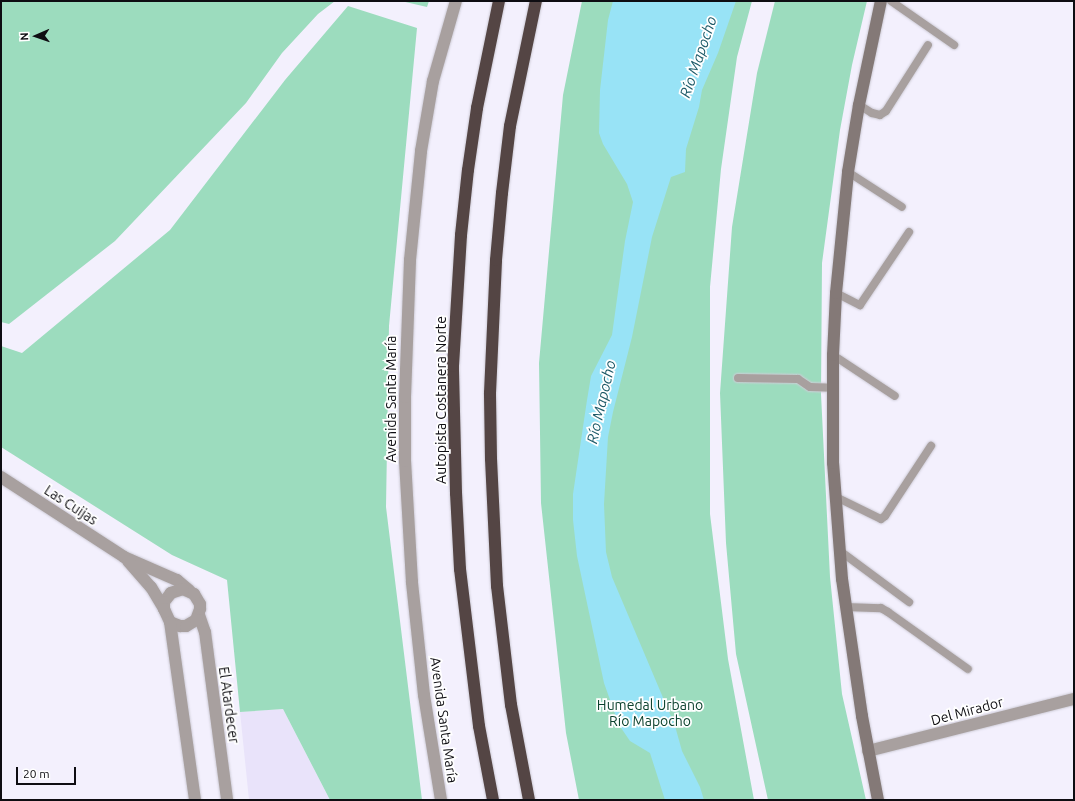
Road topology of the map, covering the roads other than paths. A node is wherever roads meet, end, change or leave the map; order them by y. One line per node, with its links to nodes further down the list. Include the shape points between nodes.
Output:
1 (456, 1): 33 (street, Avenida Santa María, via 433,81 421,151 410,260 405,390 405,461 412,589 424,695)
2 (499, 1): 34 (highway, Autopista Costanera Norte, via 480,92 468,170 461,235 453,366 460,569 479,726)
3 (536, 1): 35 (highway, via 510,126 502,193 490,393 497,586 511,706)
4 (882, 1): 8 (street)
5 (891, 1): 6 (lane)
6 (954, 44)
7 (928, 45): 8 (lane, via 886,111 880,115)
8 (859, 105): 9 (street)
9 (848, 172): 10 (lane); 12 (street)
10 (902, 207)
11 (909, 232): 12 (lane, via 860,306)
12 (836, 293): 13 (street)
13 (833, 355): 15 (street); 16 (lane)
14 (738, 378): 15 (lane, via 798,379 810,387)
15 (833, 388): 19 (street)
16 (895, 396)
17 (931, 446): 19 (lane, via 881,519)
18 (1, 477): 21 (street, Las Cuijas)
19 (836, 497): 20 (street)
20 (840, 552): 23 (lane); 24 (street)
21 (124, 557): 22 (street, Las Cuijas, via 177,580); 25 (street, Las Cuijas, via 151,587)
22 (189, 590): 25 (street, via 171,593 164,602); 26 (street, via 200,604)
23 (909, 602)
24 (845, 607): 28 (lane, via 881,608); 30 (street)
25 (164, 609): 27 (street)
26 (199, 615): 27 (street, via 186,626); 32 (street, El Atardecer, via 205,632)
27 (170, 622): 31 (street)
28 (968, 669)
29 (1074, 699): 30 (street, Del Mirador)
30 (868, 751): 36 (street)
31 (195, 800)
32 (227, 800)
33 (441, 800)
34 (493, 800)
35 (530, 800)
36 (878, 800)

